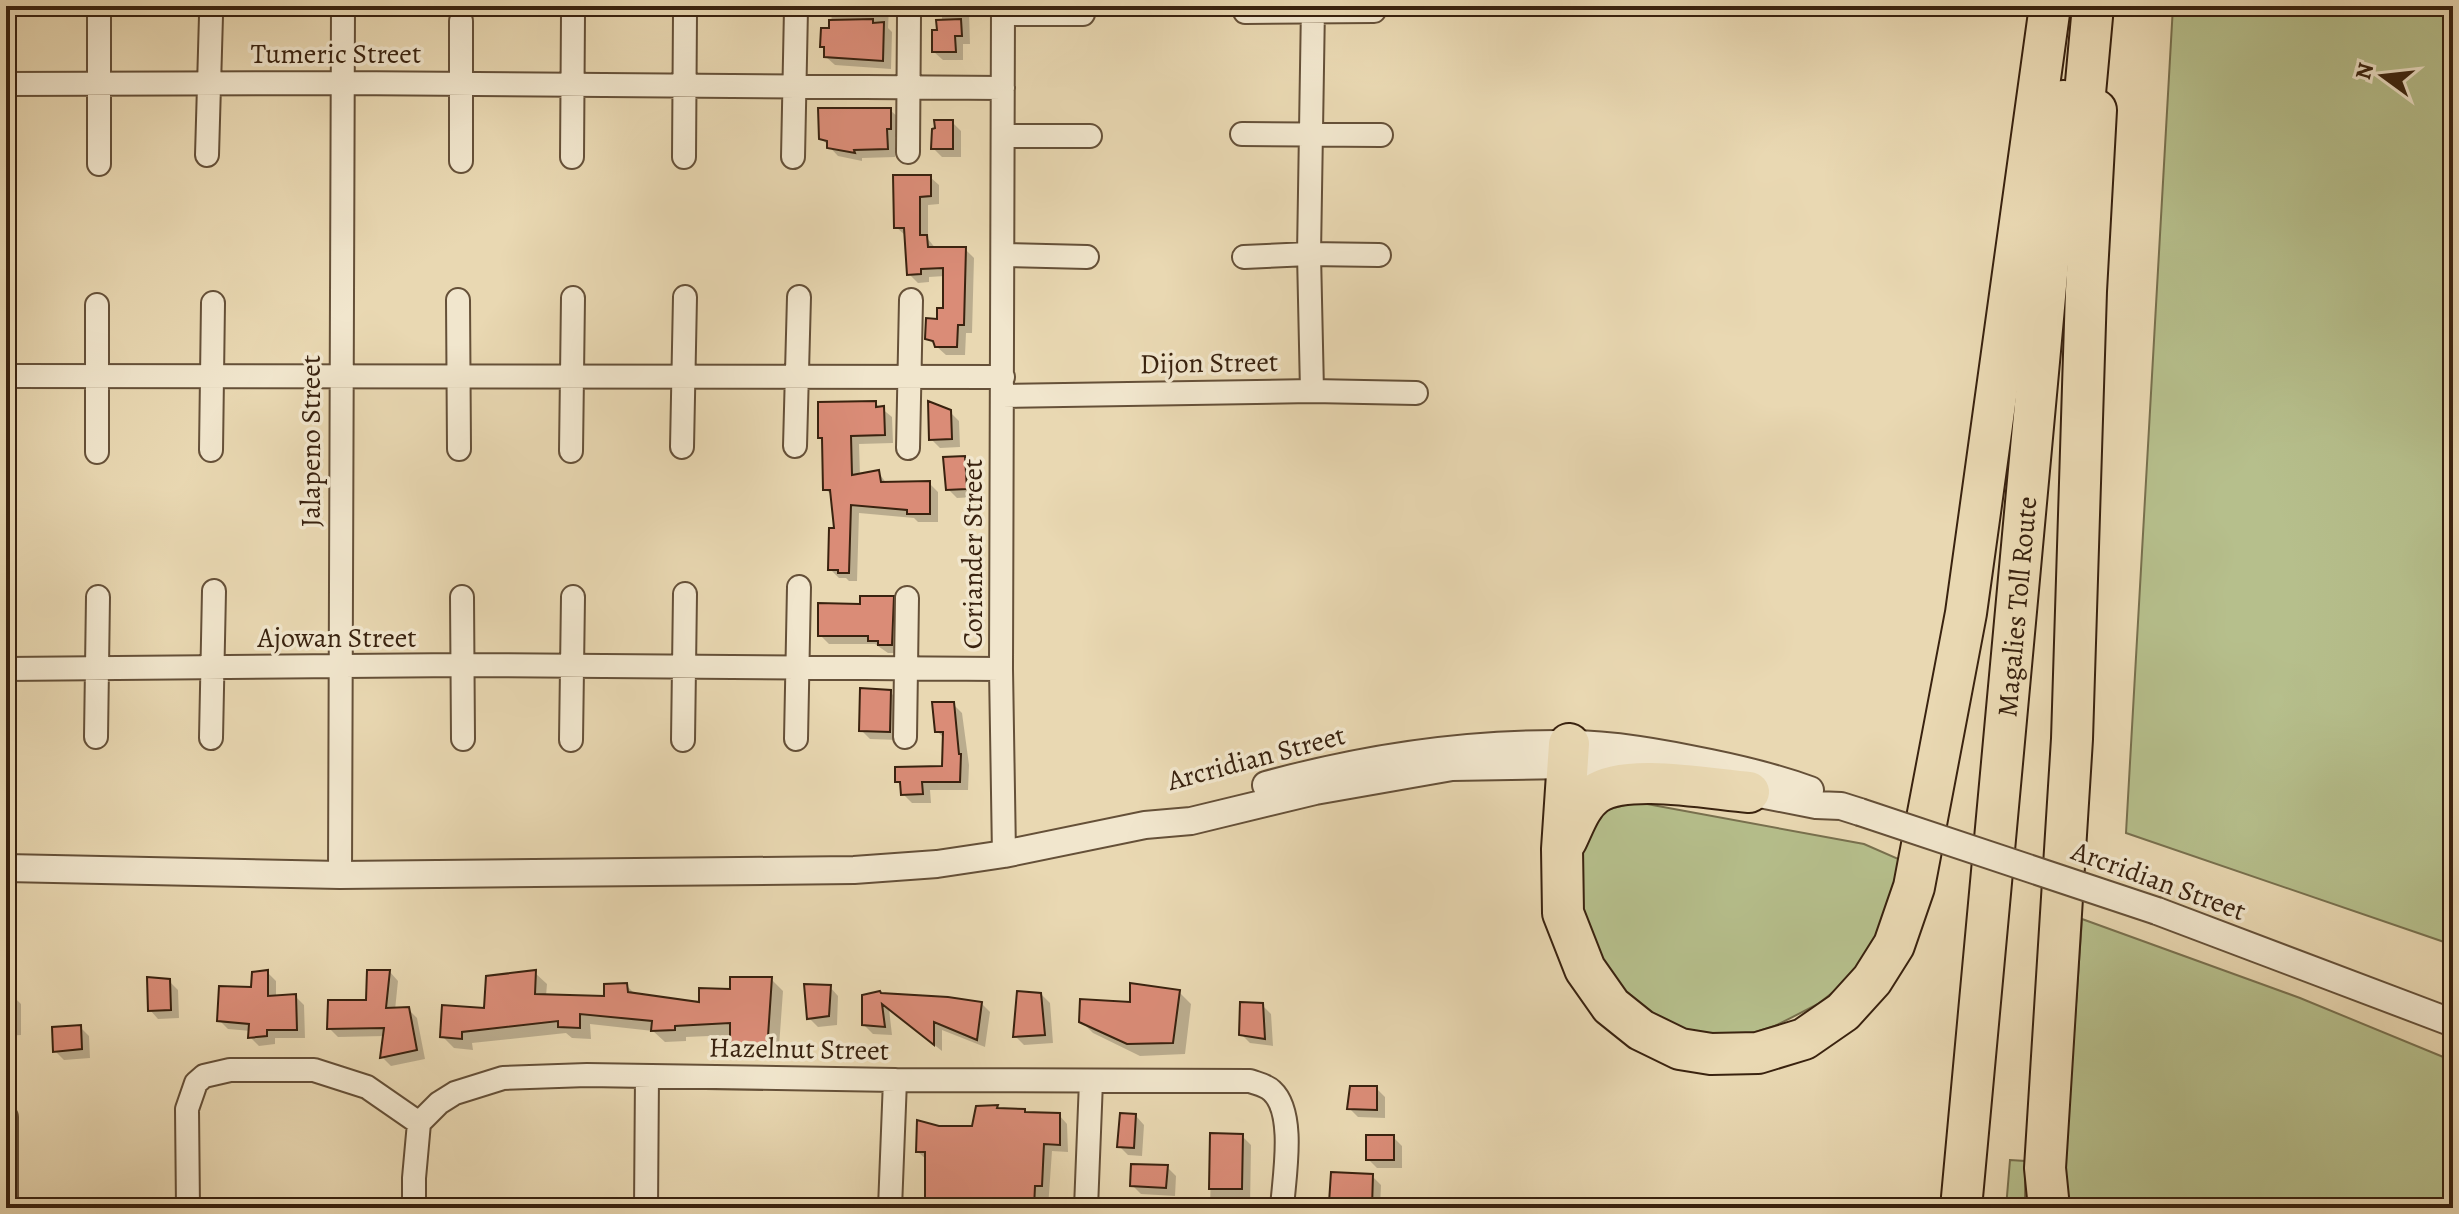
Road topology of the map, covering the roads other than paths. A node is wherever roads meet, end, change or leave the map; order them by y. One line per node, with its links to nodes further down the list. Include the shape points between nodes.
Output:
1 (343, 6): 19 (street, Jalapeno Street)
2 (2050, 6): 98 (highway, via 1966,613 1914,887 1894,945 1843,1012 1804,1039 1758,1053 1680,1049 1641,1030 1611,1006 1585,969 1563,913)
3 (2071, 6): 115 (highway, Magalies Toll Route)
4 (2093, 6): 116 (highway, Magalies Toll Route)
5 (2103, 6): 117 (highway, via 2086,291 2072,739 2045,1168)
6 (99, 7): 21 (street)
7 (1313, 8): 10 (street); 11 (street); 28 (street)
8 (796, 9): 25 (street)
9 (1003, 10): 13 (street, Coriander Street); 27 (street, Coriander Street)
10 (1374, 11)
11 (1245, 12)
12 (685, 14): 24 (street)
13 (1083, 14)
14 (573, 15): 23 (street)
15 (211, 16): 18 (street, Tumeric Street)
16 (909, 16): 26 (street)
17 (461, 21): 22 (street, Tumeric Street)
18 (210, 83): 19 (street, Tumeric Street); 21 (street, Tumeric Street); 34 (street, Tumeric Street)
19 (343, 83): 22 (street, Tumeric Street); 53 (street, Jalapeno Street)
20 (6, 84): 21 (street, Tumeric Street)
21 (99, 84): 39 (street)
22 (461, 84): 23 (street, Tumeric Street); 38 (street, Tumeric Street)
23 (573, 85): 24 (street, Tumeric Street); 35 (street)
24 (685, 86): 25 (street, Tumeric Street); 36 (street)
25 (795, 86): 26 (street, Tumeric Street); 37 (street)
26 (910, 88): 27 (street, Tumeric Street); 33 (street)
27 (1003, 88): 31 (street, Coriander Street)
28 (1311, 133): 29 (street); 30 (street); 40 (street)
29 (1242, 134)
30 (1381, 135)
31 (1003, 136): 32 (street); 41 (street, Coriander Street)
32 (1090, 136)
33 (908, 152)
34 (207, 155)
35 (572, 157)
36 (684, 157)
37 (793, 157)
38 (461, 161)
39 (99, 164)
40 (1309, 254): 42 (street); 44 (street); 62 (street)
41 (1003, 255): 43 (street); 61 (street, Coriander Street)
42 (1379, 255)
43 (1087, 257)
44 (1244, 257)
45 (685, 297): 58 (street)
46 (799, 297): 59 (street)
47 (573, 298): 55 (street)
48 (458, 300): 54 (street)
49 (911, 300): 60 (street)
50 (213, 303): 52 (street)
51 (97, 305): 57 (street)
52 (213, 375): 53 (street, Dijon Street); 57 (street, Dijon Street); 68 (street)
53 (340, 375): 54 (street, Dijon Street); 79 (street, Jalapeno Street)
54 (459, 375): 55 (street, Dijon Street); 67 (street)
55 (573, 375): 58 (street, Dijon Street); 69 (street)
56 (6, 376): 57 (street, Dijon Street)
57 (98, 376): 70 (street)
58 (683, 376): 59 (street, Dijon Street); 65 (street)
59 (796, 376): 60 (street, Dijon Street); 64 (street)
60 (909, 376): 61 (street, Dijon Street); 66 (street)
61 (1003, 386): 62 (street, Dijon Street); 87 (street, Coriander Street)
62 (1312, 391): 63 (street, Dijon Street)
63 (1416, 393)
64 (795, 446)
65 (682, 447)
66 (908, 448)
67 (459, 449)
68 (211, 450)
69 (571, 451)
70 (97, 452)
71 (799, 587): 84 (street)
72 (214, 591): 81 (street)
73 (685, 594): 83 (street)
74 (98, 597): 80 (street)
75 (462, 597): 78 (street)
76 (573, 597): 82 (street)
77 (907, 598): 86 (street)
78 (463, 665): 79 (street, Ajowan Street); 82 (street, Ajowan Street); 91 (street)
79 (340, 667): 81 (street, Ajowan Street); 101 (street, Jalapeno Street)
80 (97, 668): 81 (street, Ajowan Street); 85 (street, Ajowan Street); 88 (street)
81 (212, 668): 90 (street)
82 (573, 668): 83 (street, Ajowan Street); 93 (street)
83 (684, 668): 84 (street, Ajowan Street); 94 (street)
84 (797, 668): 86 (street, Ajowan Street); 92 (street)
85 (6, 669)
86 (908, 669): 87 (street, Ajowan Street); 89 (street)
87 (1001, 669): 99 (street, Coriander Street)
88 (96, 737)
89 (905, 737)
90 (211, 738)
91 (463, 739)
92 (796, 739)
93 (571, 740)
94 (683, 740)
95 (1568, 754): 96 (street, Arcridian Street); 97 (street, Arcridian Street, via 1656,752 1750,771); 98 (highway); 99 (street, Arcridian Street, via 1315,791 1191,821 1145,825)
96 (1749, 792): 97 (street, Arcridian Street); 98 (highway, via 1636,782 1615,785 1595,794 1581,810)
97 (1851, 809): 102 (street, Arcridian Street, bridge, via 2157,911)
98 (1562, 849)
99 (1004, 854): 101 (street, Arcridian Street, via 854,870)
100 (6, 868): 101 (street, Arcridian Street)
101 (340, 875)
102 (2453, 1023)
103 (647, 1076): 104 (street, Hazelnut Street); 107 (street, Hazelnut Street, via 503,1078 455,1093); 111 (street)
104 (895, 1080): 105 (street, Hazelnut Street); 112 (street)
105 (1091, 1081): 113 (street); 114 (street, Hazelnut Street, via 1250,1081 1265,1086 1284,1109)
106 (6, 1117): 108 (street)
107 (419, 1123): 109 (street, via 367,1087 314,1070 230,1070 204,1076 187,1109); 110 (street)
108 (6, 1208)
109 (188, 1208)
110 (414, 1208)
111 (646, 1208)
112 (890, 1208)
113 (1086, 1208)
114 (1282, 1208)
115 (1961, 1208)
116 (1985, 1208)
117 (2049, 1208)

